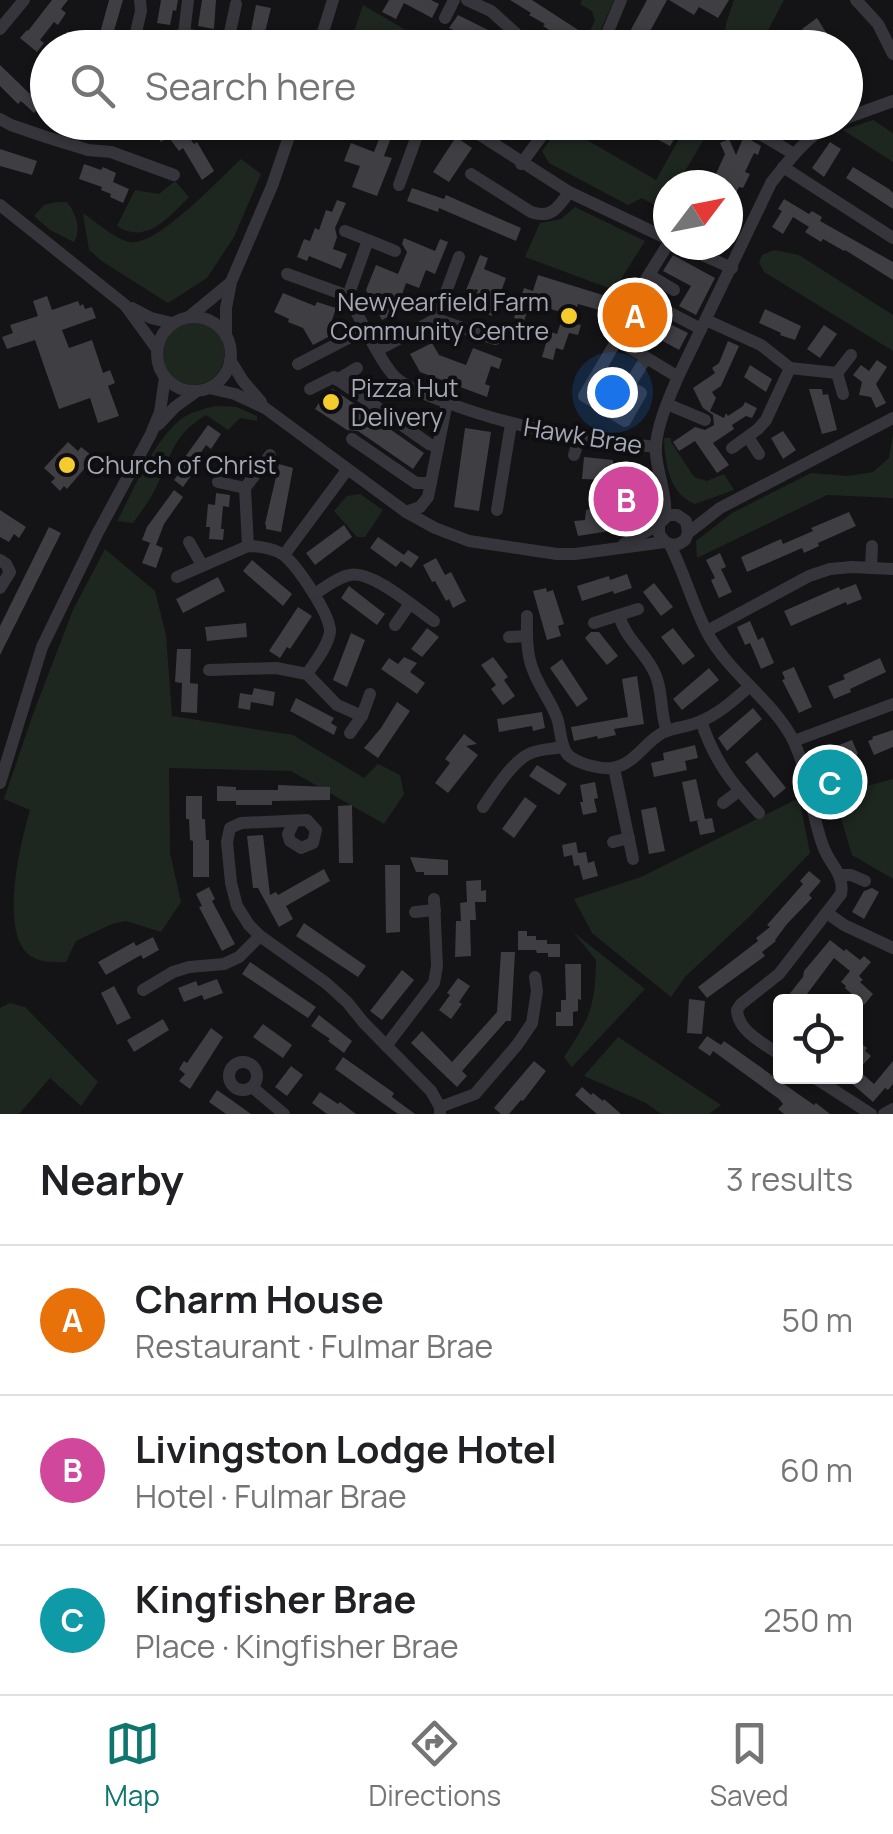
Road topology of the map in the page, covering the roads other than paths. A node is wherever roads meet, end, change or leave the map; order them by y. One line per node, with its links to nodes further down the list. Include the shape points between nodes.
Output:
1 (24, 0): 11 (street)
2 (140, 0): 12 (street)
3 (188, 0): 13 (street)
4 (333, 0): 15 (street)
5 (454, 0): 10 (street)
6 (467, 0): 16 (street)
7 (621, 0): 17 (street)
8 (856, 0): 18 (street)
9 (236, 4): 14 (street)
10 (445, 18)
11 (0, 29)
12 (136, 30)
13 (184, 30)
14 (231, 30)
15 (324, 30)
16 (512, 30)
17 (612, 30)
18 (893, 54)
19 (893, 101): 20 (street)
20 (863, 112)
21 (0, 119): 22 (street)
22 (30, 132)
23 (56, 140): 33 (street)
24 (288, 140): 49 (street)
25 (415, 140): 35 (street)
26 (487, 140): 31 (street)
27 (539, 140): 31 (street)
28 (766, 140): 30 (street)
29 (809, 140): 30 (street)
30 (794, 154): 32 (street)
31 (522, 164): 36 (street)
32 (783, 167): 40 (street); 46 (street)
33 (174, 174)
34 (471, 174): 36 (street, via 501,185 542,216)
35 (399, 185)
36 (569, 192): 39 (street)
37 (0, 205): 53 (street)
38 (345, 231): 41 (street)
39 (653, 234)
40 (893, 238)
41 (368, 240): 42 (street); 52 (street)
42 (395, 251)
43 (459, 258): 56 (street)
44 (658, 260): 48 (street)
45 (714, 260): 46 (street)
46 (732, 268): 58 (street)
47 (287, 274): 52 (street)
48 (649, 275): 50 (street); 51 (street)
49 (231, 282): 55 (street); 60 (street)
50 (640, 289)
51 (674, 290)
52 (348, 296): 59 (street, Hawk Brae)
53 (125, 305): 57 (street); 62 (street)
54 (657, 306): 58 (street)
55 (189, 317): 57 (street); 60 (street, via 217,324)
56 (436, 318): 61 (street); 63 (street)
57 (172, 323): 62 (street)
58 (704, 325): 69 (street, via 762,346); 72 (street)
59 (366, 329): 63 (street, Hawk Brae); 67 (street)
60 (226, 336): 66 (street)
61 (494, 339)
62 (157, 350): 71 (street)
63 (378, 350): 77 (street, Hawk Brae, via 394,376)
64 (851, 355): 70 (street)
65 (646, 358): 65 (street, via 617,340 584,396 625,421 641,393 629,386); 72 (street)
66 (230, 360): 74 (street, via 219,381); 79 (street)
67 (298, 364)
68 (357, 368): 73 (street)
69 (790, 368): 70 (street); 84 (street, via 766,420)
70 (837, 373): 76 (street)
71 (166, 377): 74 (street, via 186,390); 83 (street)
72 (678, 377): 78 (street)
73 (337, 380): 75 (street); 87 (street)
74 (203, 389): 79 (street); 83 (street)
75 (310, 389)
76 (844, 394)
77 (447, 402): 82 (street, Hawk Brae); 87 (street)
78 (667, 404): 81 (street); 88 (street)
79 (266, 408): 93 (street)
80 (893, 418): 97 (street)
81 (705, 420)
82 (511, 424): 85 (street, Hawk Brae); 98 (street, Hawk Brae)
83 (151, 434): 136 (street, via 42,647)
84 (748, 437): 89 (street); 90 (street)
85 (579, 438): 88 (street, Hawk Brae); 92 (street)
86 (352, 439): 95 (street, via 416,483)
87 (438, 447): 95 (street)
88 (656, 447): 100 (street)
89 (732, 448)
90 (759, 454)
91 (270, 455): 96 (street)
92 (574, 455)
93 (347, 470): 99 (street); 106 (street)
94 (218, 482): 96 (street)
95 (431, 484): 99 (street, via 420,507)
96 (245, 488): 103 (street)
97 (720, 508): 100 (street); 101 (street)
98 (497, 510)
99 (406, 512): 105 (street, via 489,545 556,554)
100 (671, 518): 101 (street, via 686,521); 101 (street, via 659,534); 105 (street)
101 (676, 540): 105 (street); 121 (street)
102 (189, 542): 108 (street)
103 (248, 546): 106 (street); 108 (street)
104 (872, 546): 109 (street)
105 (612, 550)
106 (284, 555): 113 (street)
107 (0, 560): 112 (street, via 10,572)
108 (202, 565): 111 (street)
109 (871, 568): 110 (street); 121 (street, via 830,568 809,576)
110 (893, 569)
111 (177, 577)
112 (0, 588)
113 (314, 594): 114 (street, via 354,573); 125 (street, via 330,632)
114 (410, 604): 118 (street); 120 (street)
115 (638, 609): 116 (street)
116 (619, 615): 119 (street); 131 (street, via 654,672)
117 (527, 616): 122 (street)
118 (434, 621)
119 (594, 623)
120 (395, 625)
121 (707, 631): 126 (street)
122 (527, 636): 123 (street); 134 (street, via 531,665 556,714)
123 (509, 637)
124 (209, 670): 125 (street)
125 (307, 674): 129 (street, via 336,705)
126 (750, 686): 130 (street); 133 (street)
127 (370, 694): 129 (street)
128 (893, 704): 133 (street)
129 (362, 716): 132 (street)
130 (701, 722): 131 (street); 137 (street, via 715,758)
131 (666, 731): 135 (street)
132 (350, 733)
133 (794, 741): 145 (street, via 825,852)
134 (563, 747): 135 (street, via 579,762); 139 (street, via 534,752 496,775)
135 (614, 768): 142 (street)
136 (0, 783)
137 (739, 790): 138 (street); 140 (street)
138 (723, 804)
139 (483, 807)
140 (760, 813)
141 (294, 822): 149 (street, via 241,823 228,834 237,906)
142 (629, 838): 143 (street); 144 (street)
143 (613, 842)
144 (633, 859)
145 (840, 874): 146 (street); 148 (street, via 841,894)
146 (864, 882)
147 (416, 912): 153 (street, via 435,904 434,982)
148 (827, 913): 150 (street); 154 (street, via 779,974 737,1010 745,1030)
149 (260, 936): 152 (street, via 224,964 173,972); 153 (street, via 337,992)
150 (893, 948)
151 (541, 986): 158 (street, via 532,1023 493,1076)
152 (143, 990)
153 (386, 1046): 158 (street, via 430,1091)
154 (773, 1050)
155 (824, 1084): 160 (street)
156 (252, 1087): 159 (street)
157 (893, 1109): 161 (street)
158 (440, 1111)
159 (284, 1114)
160 (871, 1114)
161 (884, 1114)

